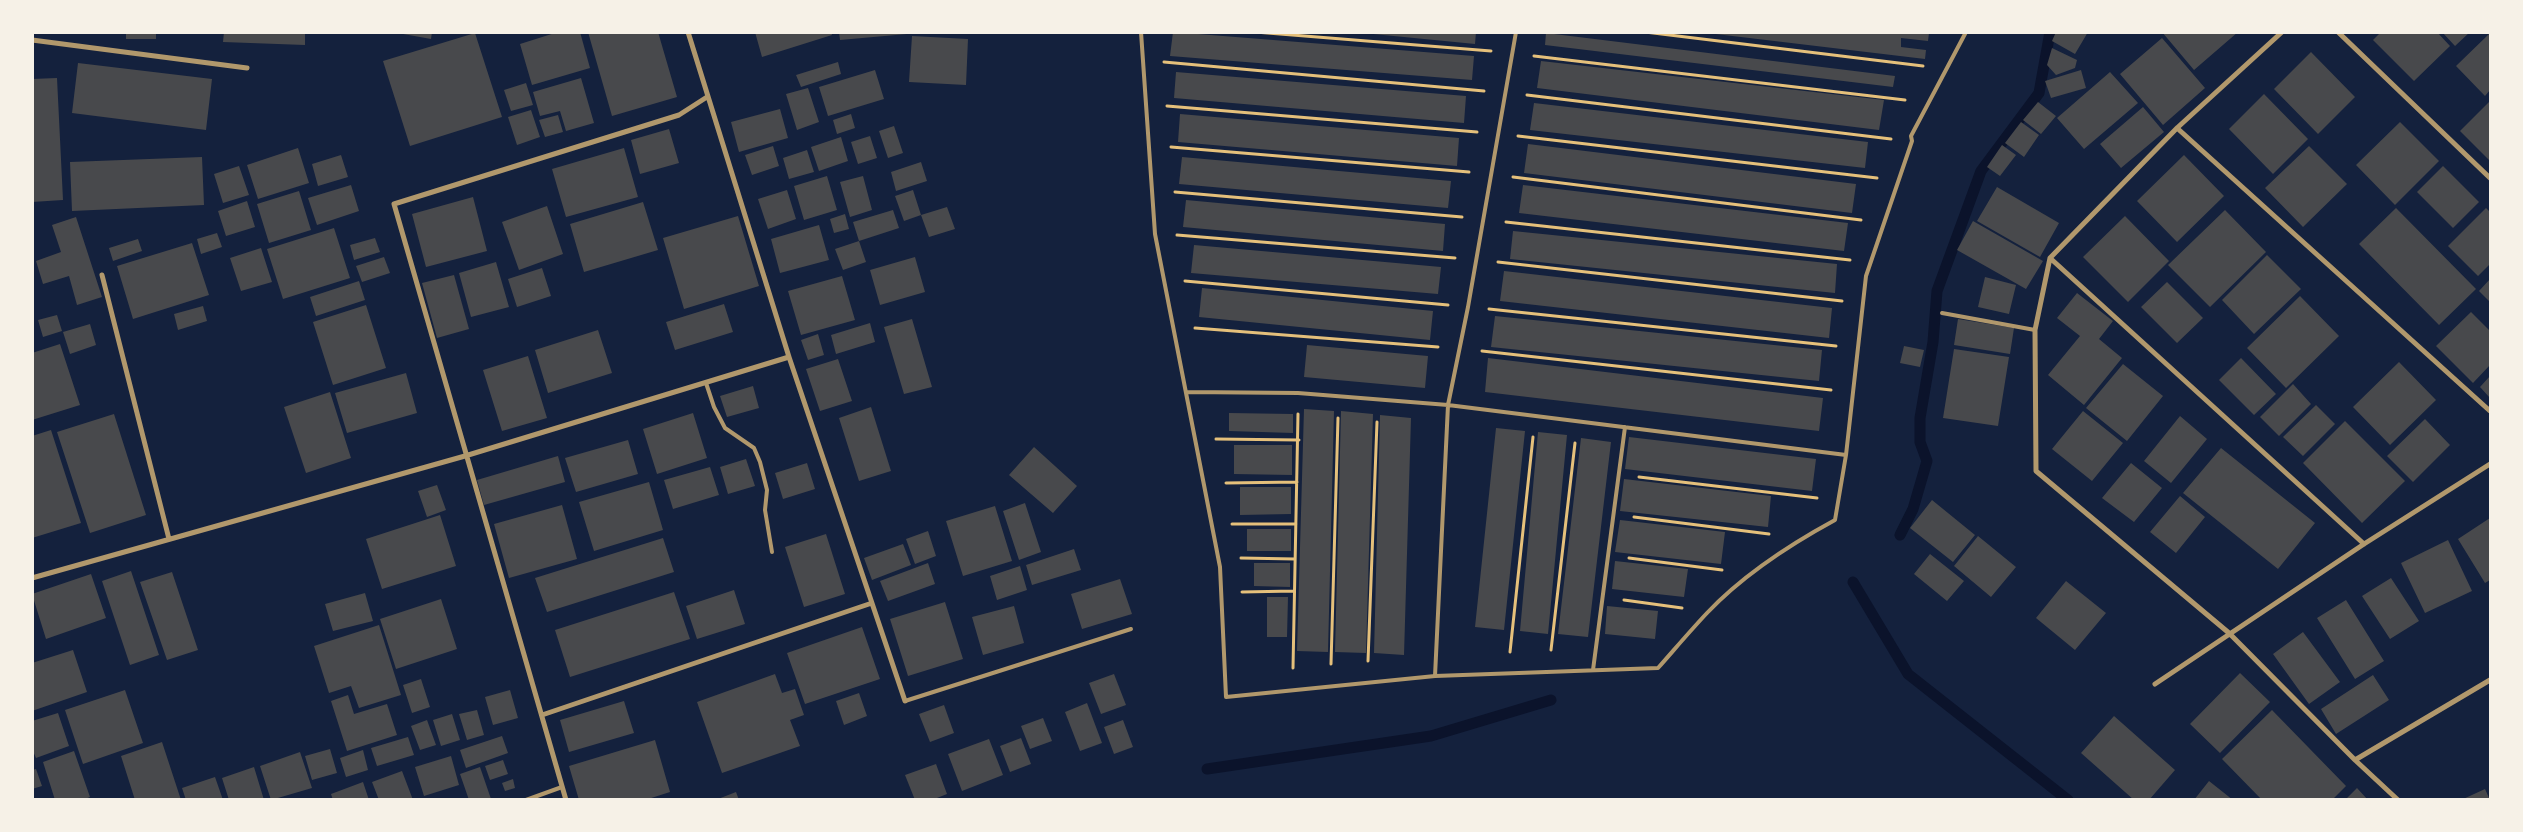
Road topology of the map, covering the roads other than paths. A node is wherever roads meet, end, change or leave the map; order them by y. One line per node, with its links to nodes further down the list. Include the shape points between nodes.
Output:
1 (688, 32): 9 (street)
2 (1141, 32): 18 (lane, via 1155,234)
3 (1516, 32): 19 (lane)
4 (1966, 32): 22 (lane, via 1911,136 1866,276)
5 (2282, 32): 10 (street)
6 (2338, 32): 11 (street)
7 (32, 40): 8 (street)
8 (247, 68)
9 (707, 97): 16 (street); 23 (street, via 679,115 394,204)
10 (2177, 128): 12 (street); 20 (street)
11 (2490, 178)
12 (2050, 258): 15 (street); 26 (street)
13 (102, 275): 25 (street)
14 (1942, 313): 15 (lane)
15 (2034, 330): 31 (street, via 2036,471)
16 (790, 357): 17 (street); 29 (street)
17 (706, 383): 23 (street); 27 (lane, via 725,428 754,448 760,462 767,490 765,510)
18 (1187, 392): 19 (lane, via 1298,394); 33 (lane, via 1219,557 1226,697)
19 (1448, 405): 21 (lane); 33 (lane)
20 (2490, 411)
21 (1625, 427): 22 (lane); 32 (lane)
22 (1846, 455): 32 (lane, via 1834,520 1752,574 1708,612 1658,668)
23 (465, 456): 25 (street); 37 (street)
24 (2490, 464): 26 (street)
25 (169, 539): 28 (street)
26 (2364, 544): 31 (street)
27 (772, 552)
28 (32, 578)
29 (872, 603): 36 (street); 37 (street)
30 (1131, 629): 36 (lane)
31 (2229, 633): 35 (street); 38 (street)
32 (1593, 670): 33 (lane)
33 (1435, 676)
34 (2490, 680): 38 (street)
35 (2155, 684)
36 (905, 701)
37 (542, 715): 39 (street)
38 (2355, 760): 42 (street)
39 (562, 787): 40 (lane); 41 (street)
40 (526, 800)
41 (566, 800)
42 (2398, 800)

